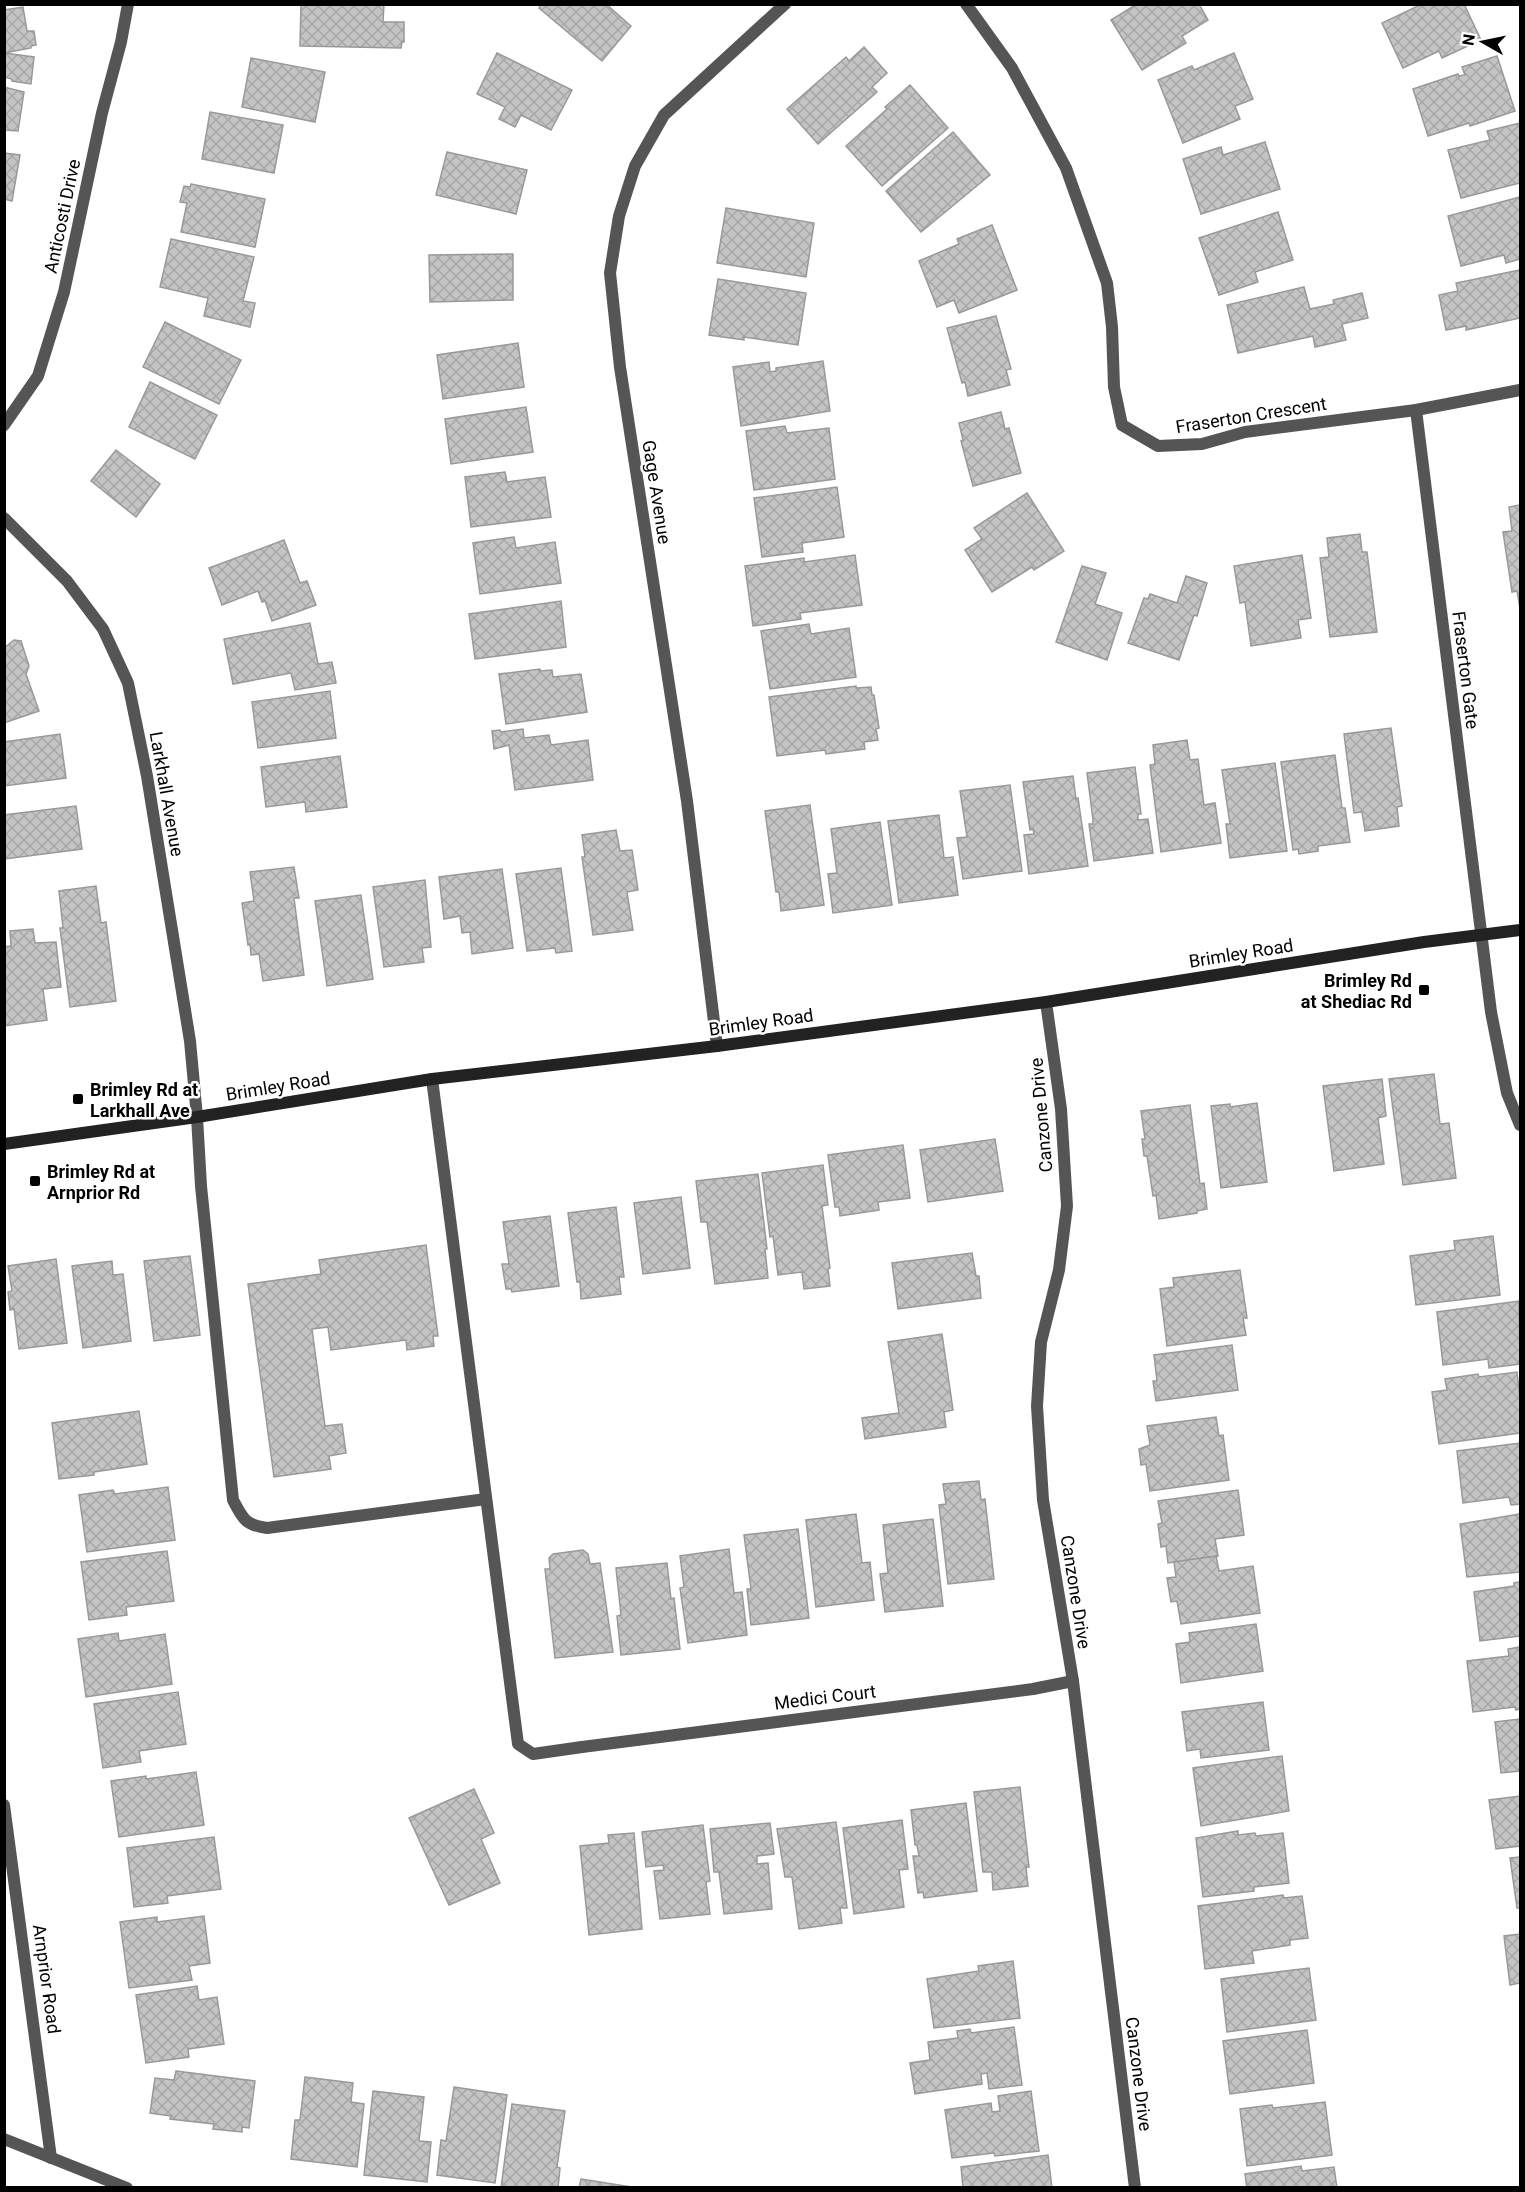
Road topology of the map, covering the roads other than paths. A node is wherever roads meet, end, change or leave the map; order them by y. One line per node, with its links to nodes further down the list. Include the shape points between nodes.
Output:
1 (128, 4): 6 (street, Anticosti Drive, via 64,292 38,376)
2 (785, 4): 11 (street, Gage Avenue, via 664,115 635,166 619,216 610,273 620,368 687,801)
3 (966, 4): 5 (street, Fraserton Crescent, via 1012,68 1066,168 1107,283 1114,387 1122,425 1158,446 1202,444 1245,432)
4 (1521, 390): 5 (street)
5 (1416, 410): 9 (street, Fraserton Gate)
6 (4, 425)
7 (4, 518): 13 (street, Larkhall Avenue, via 67,581 103,629 128,683 190,1041)
8 (1521, 930): 9 (main road, Brimley Road)
9 (1481, 935): 10 (main road, Brimley Road); 14 (street, Fraserton Gate, via 1507,1093)
10 (1047, 1002): 11 (main road, Brimley Road); 17 (street, Canzone Drive, via 1061,1109 1067,1206 1059,1270 1041,1342 1037,1406 1043,1500)
11 (717, 1046): 12 (main road, Brimley Road)
12 (432, 1079): 13 (main road, Brimley Road); 16 (street, Medici Court)
13 (197, 1117): 15 (main road, Brimley Road); 16 (street, Larkhall Avenue, via 233,1500 242,1518 252,1526 267,1528)
14 (1521, 1125)
15 (4, 1144)
16 (486, 1499): 17 (street, Medici Court, via 518,1744 533,1754)
17 (1072, 1681): 22 (street, Canzone Drive)
18 (4, 1805): 20 (street, Arnprior Road)
19 (4, 2139): 20 (street)
20 (51, 2158): 21 (street)
21 (127, 2187)
22 (1135, 2187)

